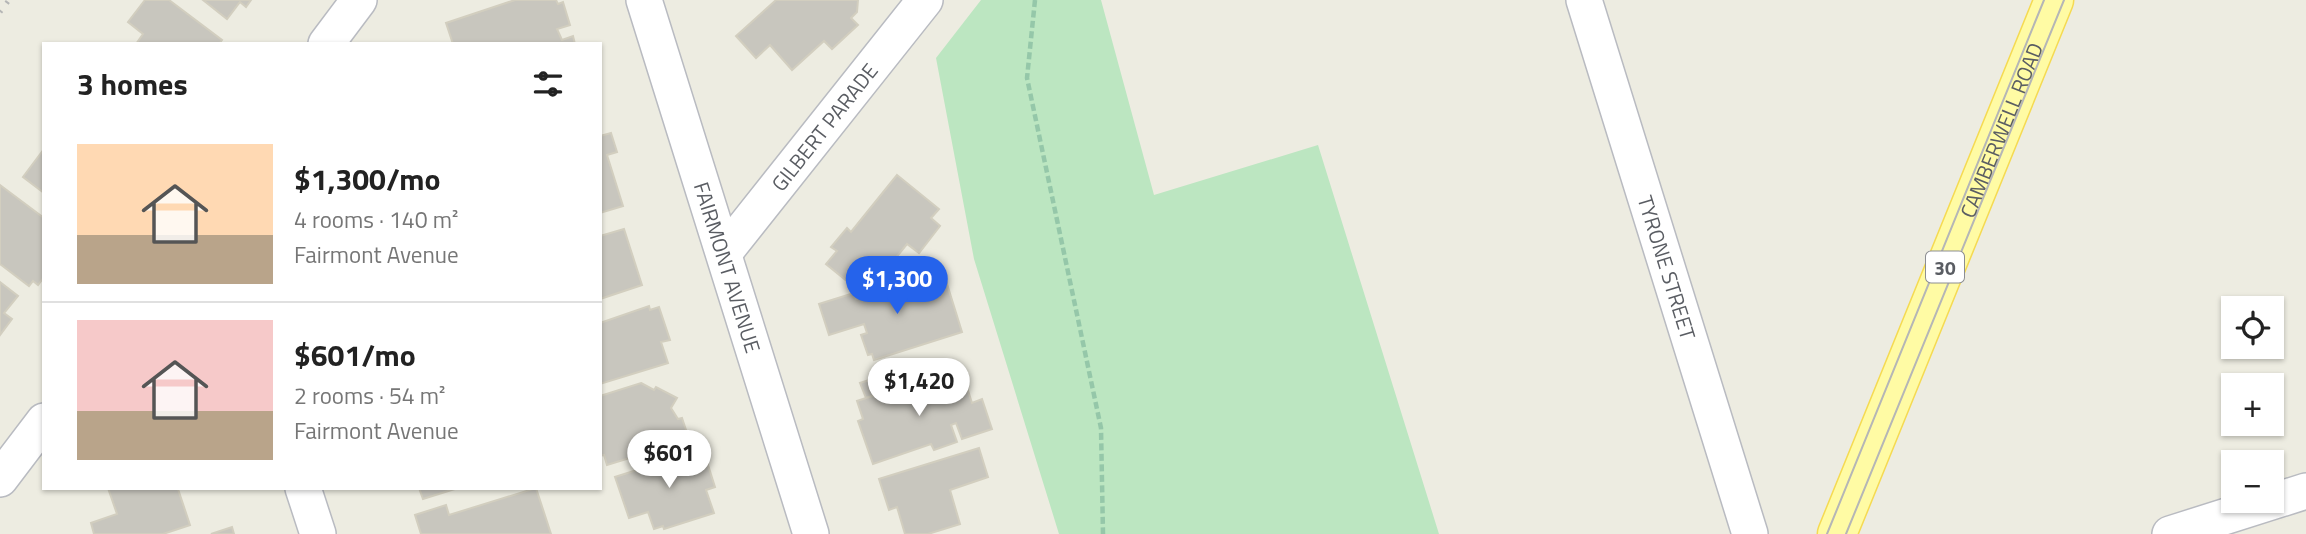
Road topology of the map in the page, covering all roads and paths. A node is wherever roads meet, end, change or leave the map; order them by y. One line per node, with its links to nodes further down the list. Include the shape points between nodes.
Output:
1 (359, 0): 7 (street)
2 (644, 0): 8 (street, FAIRMONT AVENUE)
3 (925, 0): 8 (street, GILBERT PARADE)
4 (1035, 0): 15 (path, via 1027,78 1101,428)
5 (1584, 0): 16 (street, TYRONE STREET)
6 (2054, 0): 17 (main road, CAMBERWELL ROAD / 30)
7 (328, 42)
8 (724, 253): 14 (street, FAIRMONT AVENUE)
9 (42, 424): 10 (street)
10 (0, 479)
11 (304, 490): 13 (street)
12 (2306, 491): 18 (street)
13 (318, 534)
14 (811, 534)
15 (1102, 534)
16 (1750, 534)
17 (1837, 534)
18 (2170, 534)

